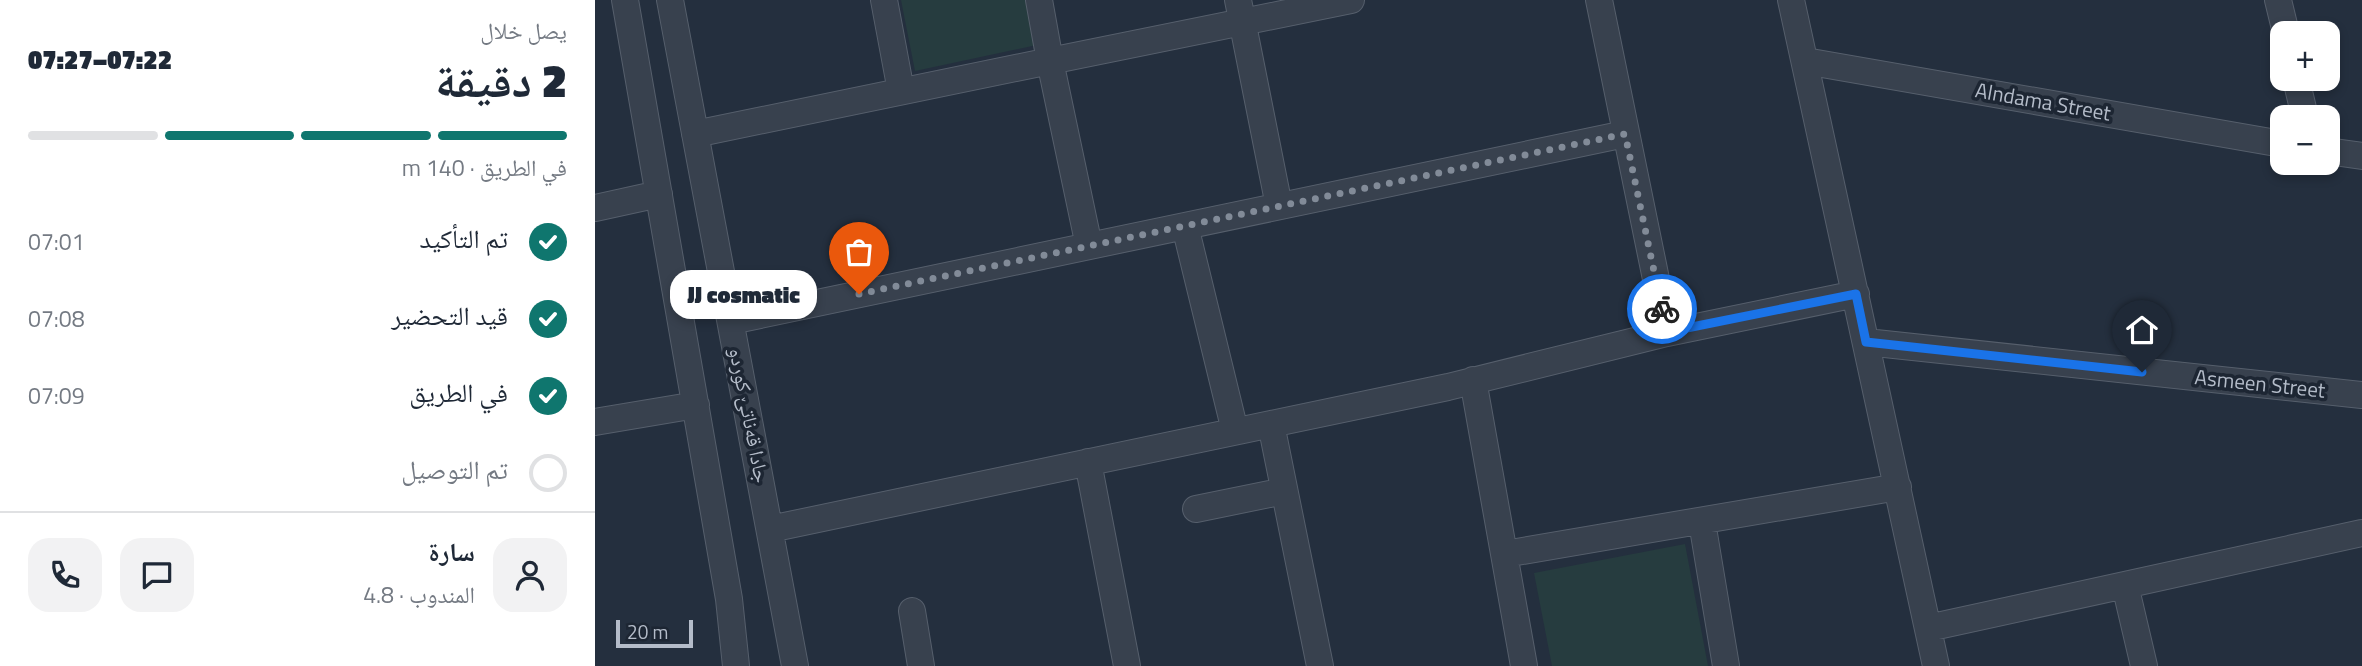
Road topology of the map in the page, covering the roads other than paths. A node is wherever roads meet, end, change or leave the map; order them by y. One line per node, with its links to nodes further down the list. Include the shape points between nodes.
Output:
1 (625, 0): 19 (street)
2 (670, 0): 14 (street, جادا قەناتێ کوردو)
3 (884, 0): 13 (street)
4 (1039, 0): 11 (street)
5 (1351, 0): 9 (street)
6 (1599, 0): 15 (street)
7 (1791, 0): 12 (street)
8 (2279, 0): 10 (street)
9 (1240, 11): 11 (street); 20 (street)
10 (2283, 21)
11 (1051, 61): 13 (street); 23 (street)
12 (1805, 61): 16 (street, Alndama Street); 24 (street)
13 (901, 91): 14 (street)
14 (695, 134): 25 (street, جادا قەناتێ کوردو)
15 (1625, 134): 20 (street); 26 (street)
16 (2270, 142)
17 (2340, 153): 18 (street)
18 (2362, 156)
19 (659, 194): 21 (street); 30 (street)
20 (1279, 206): 22 (street)
21 (595, 208)
22 (1185, 226): 23 (street); 33 (street)
23 (1089, 246): 25 (street)
24 (1856, 294): 26 (street); 27 (street)
25 (731, 321): 39 (street, جادا قەناتێ کوردو)
26 (1667, 332): 28 (street)
27 (1866, 342): 29 (street, Asmeen Street); 35 (street)
28 (1473, 380): 32 (street); 41 (street)
29 (2362, 395)
30 (696, 405): 31 (street); 45 (street)
31 (595, 422)
32 (1271, 424): 33 (street); 36 (street)
33 (1235, 431): 34 (street)
34 (1088, 462): 39 (street); 48 (street)
35 (1898, 487): 38 (street); 44 (street)
36 (1285, 491): 37 (street); 49 (street)
37 (1196, 509)
38 (1702, 522): 41 (street); 51 (street)
39 (770, 529): 46 (street, جادا قەناتێ کوردو)
40 (2362, 533): 42 (street)
41 (1505, 554): 50 (street)
42 (2125, 585): 44 (street); 53 (street)
43 (912, 611): 47 (street)
44 (1928, 628): 52 (street)
45 (736, 666)
46 (795, 666)
47 (921, 666)
48 (1127, 666)
49 (1320, 666)
50 (1524, 666)
51 (1726, 666)
52 (1936, 666)
53 (2144, 666)

